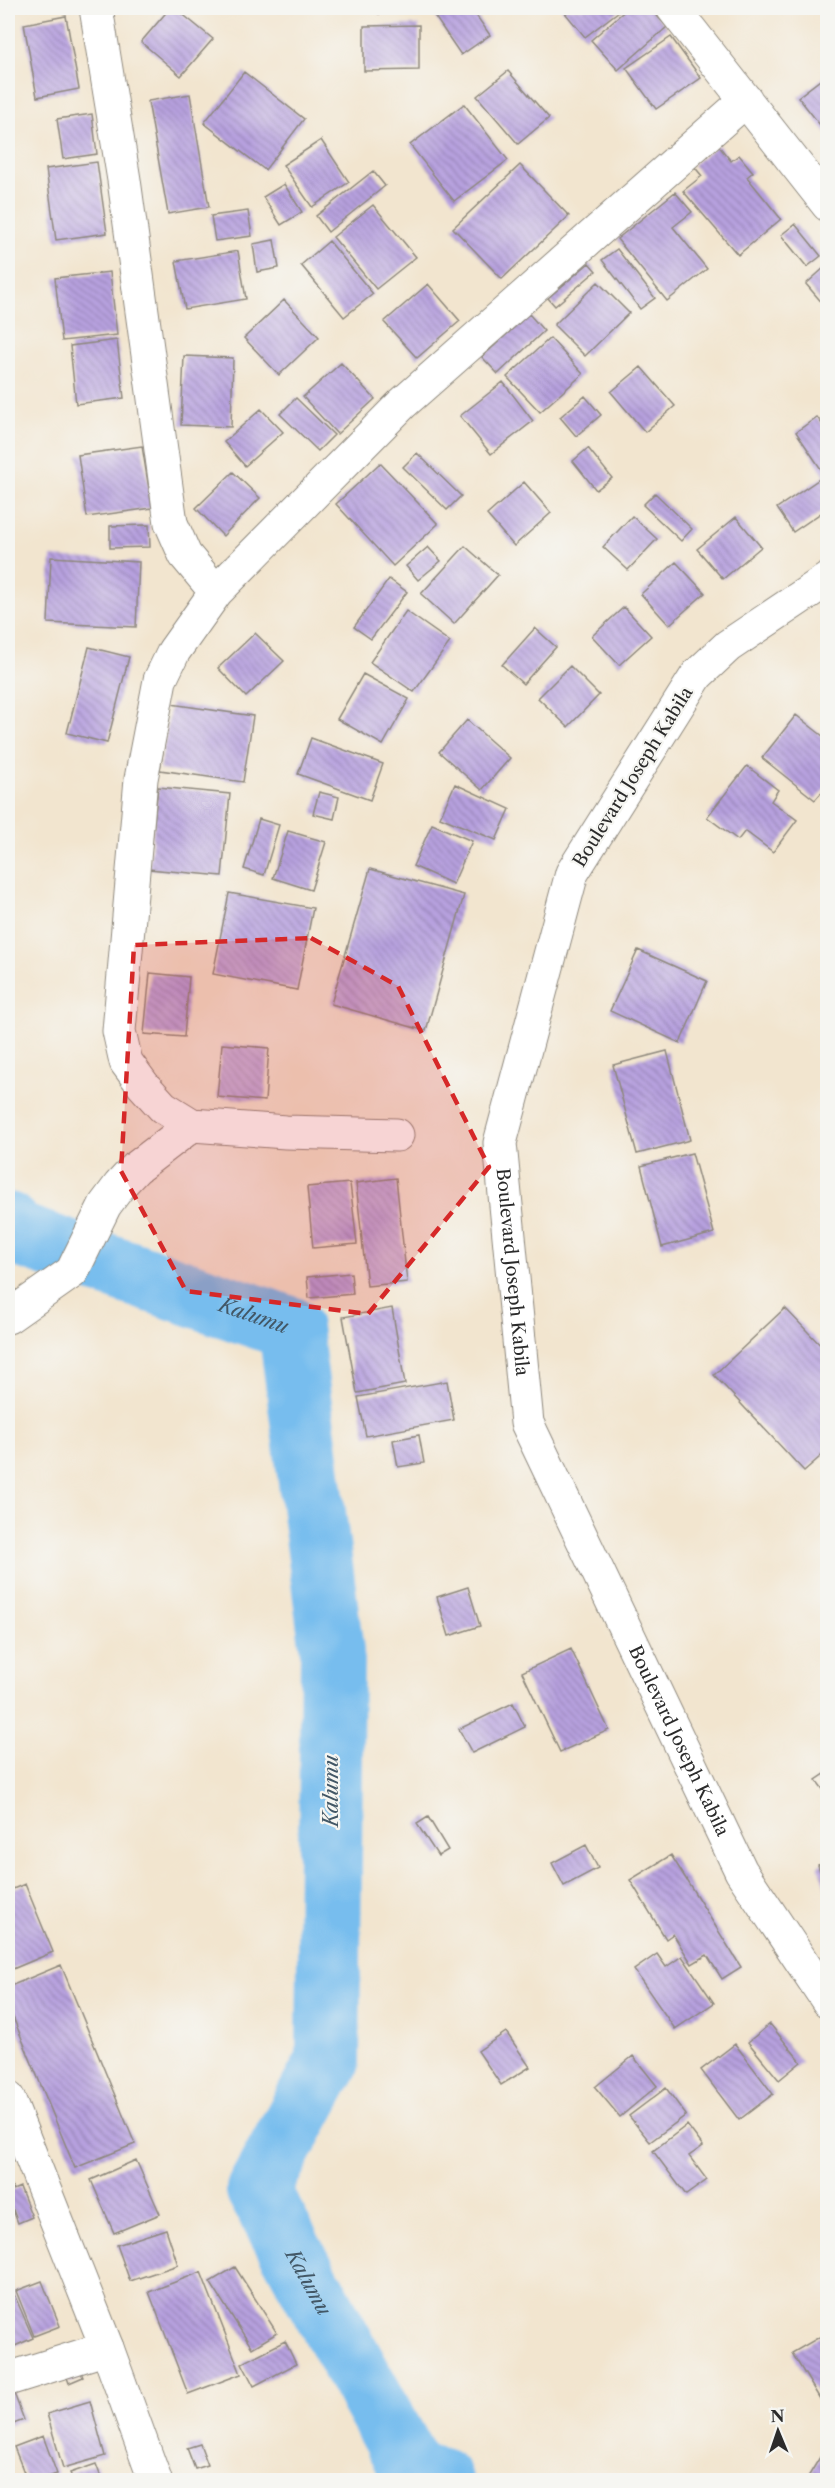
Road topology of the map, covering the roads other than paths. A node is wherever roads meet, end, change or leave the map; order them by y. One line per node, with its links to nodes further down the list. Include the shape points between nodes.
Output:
1 (96, 8): 6 (main road, via 171,523 185,555)
2 (673, 8): 3 (main road)
3 (746, 100): 4 (main road); 6 (main road, via 402,404)
4 (828, 205)
5 (828, 579): 10 (main road, Boulevard Joseph Kabila, via 728,646 697,675 572,873 500,1143 527,1423 741,1871)
6 (216, 592): 7 (main road, via 174,651 160,680 141,779 119,1031 126,1062 143,1085 163,1107)
7 (192, 1125): 8 (main road); 9 (main road, via 136,1168 105,1205 72,1272)
8 (397, 1135)
9 (8, 1317)
10 (828, 2001)
11 (8, 2098): 12 (main road)
12 (107, 2348): 13 (main road); 14 (main road)
13 (8, 2379)
14 (155, 2481)

